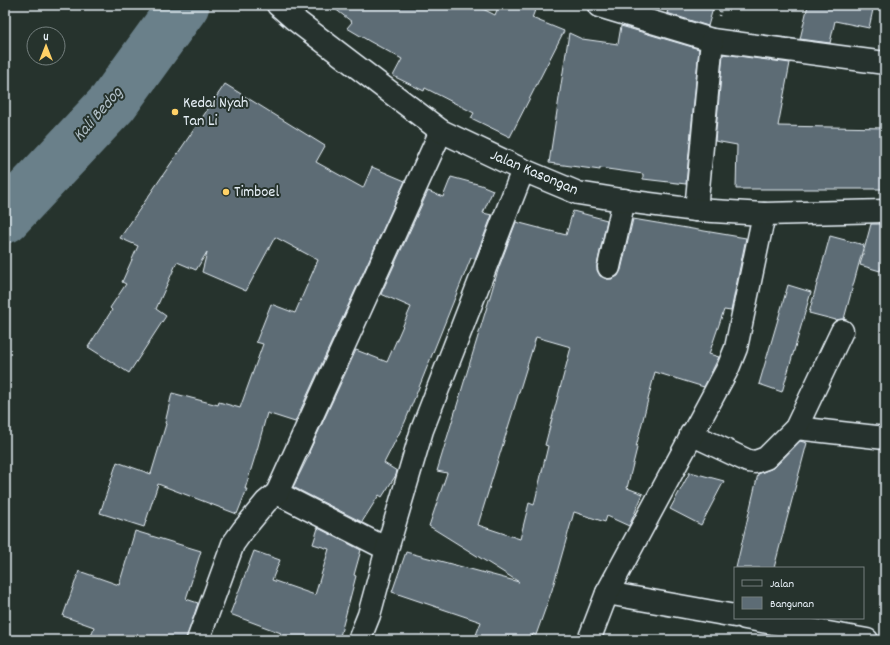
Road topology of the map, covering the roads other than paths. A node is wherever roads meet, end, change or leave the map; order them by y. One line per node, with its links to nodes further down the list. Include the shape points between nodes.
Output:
1 (599, 6): 3 (street)
2 (286, 12): 5 (street, Jalan Kasongan)
3 (712, 40): 4 (street); 8 (street)
4 (885, 63)
5 (441, 131): 6 (street, Jalan Kasongan); 16 (street)
6 (523, 170): 7 (street, Jalan Kasongan, via 578,193); 17 (street, via 422,430)
7 (624, 200): 8 (street, Jalan Kasongan); 11 (street)
8 (696, 210): 10 (street, Jalan Kasongan)
9 (885, 211): 10 (street, Jalan Kasongan)
10 (764, 214): 14 (street, via 736,348)
11 (609, 267)
12 (842, 331): 13 (street)
13 (796, 428): 14 (street, via 766,458 755,462); 15 (street)
14 (692, 434): 18 (street)
15 (885, 438)
16 (277, 493): 17 (street); 21 (street, via 266,502 233,544)
17 (387, 549): 22 (street, via 369,615)
18 (607, 593): 19 (street); 23 (street)
19 (734, 616)
20 (751, 619): 24 (street)
21 (198, 640)
22 (359, 640)
23 (589, 640)
24 (867, 640)

